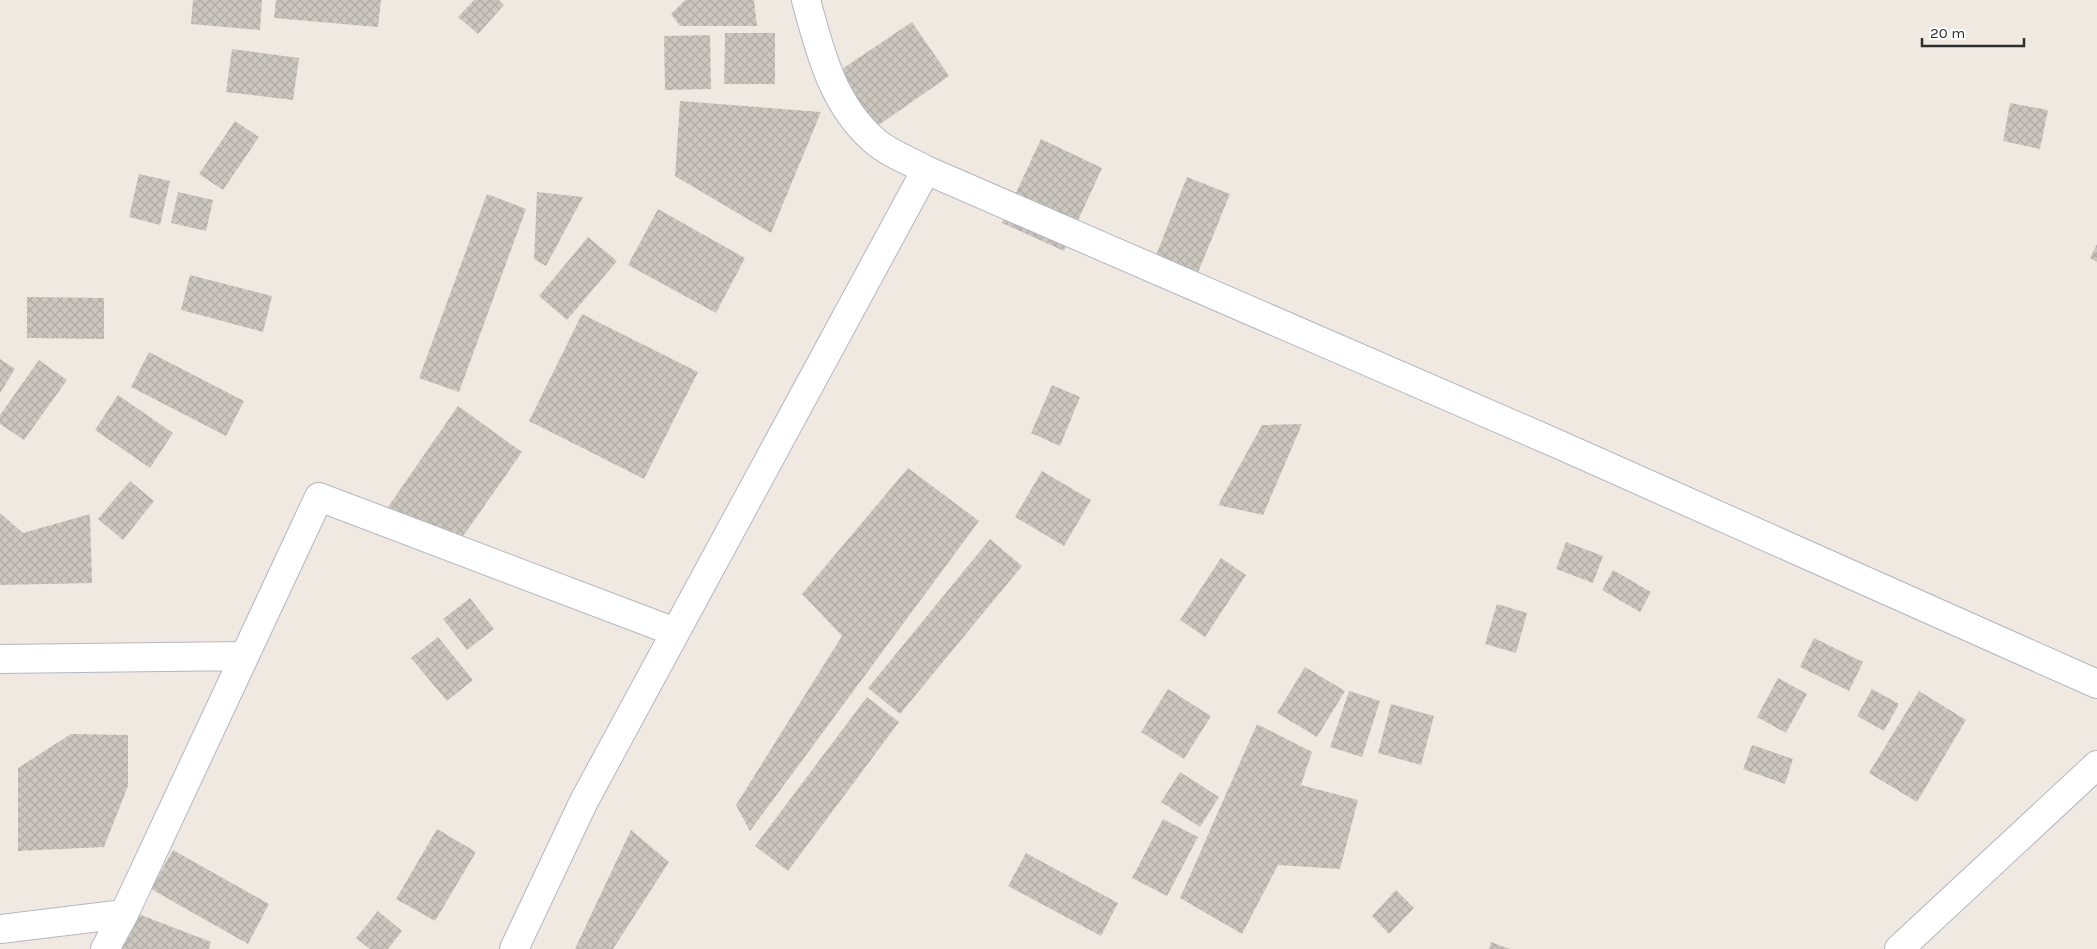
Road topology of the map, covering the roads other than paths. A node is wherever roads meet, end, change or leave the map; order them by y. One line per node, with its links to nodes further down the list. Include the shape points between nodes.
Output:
1 (806, 0): 2 (street, via 824,65 844,107 876,142)
2 (926, 170): 3 (street); 6 (street, via 1551,441)
3 (676, 632): 4 (street, via 319,496); 11 (street, via 584,801)
4 (244, 656): 5 (street); 8 (street)
5 (0, 659)
6 (2097, 684)
7 (2097, 765): 12 (street)
8 (124, 914): 9 (street); 10 (street)
9 (0, 929)
10 (105, 949)
11 (514, 949)
12 (1899, 949)

